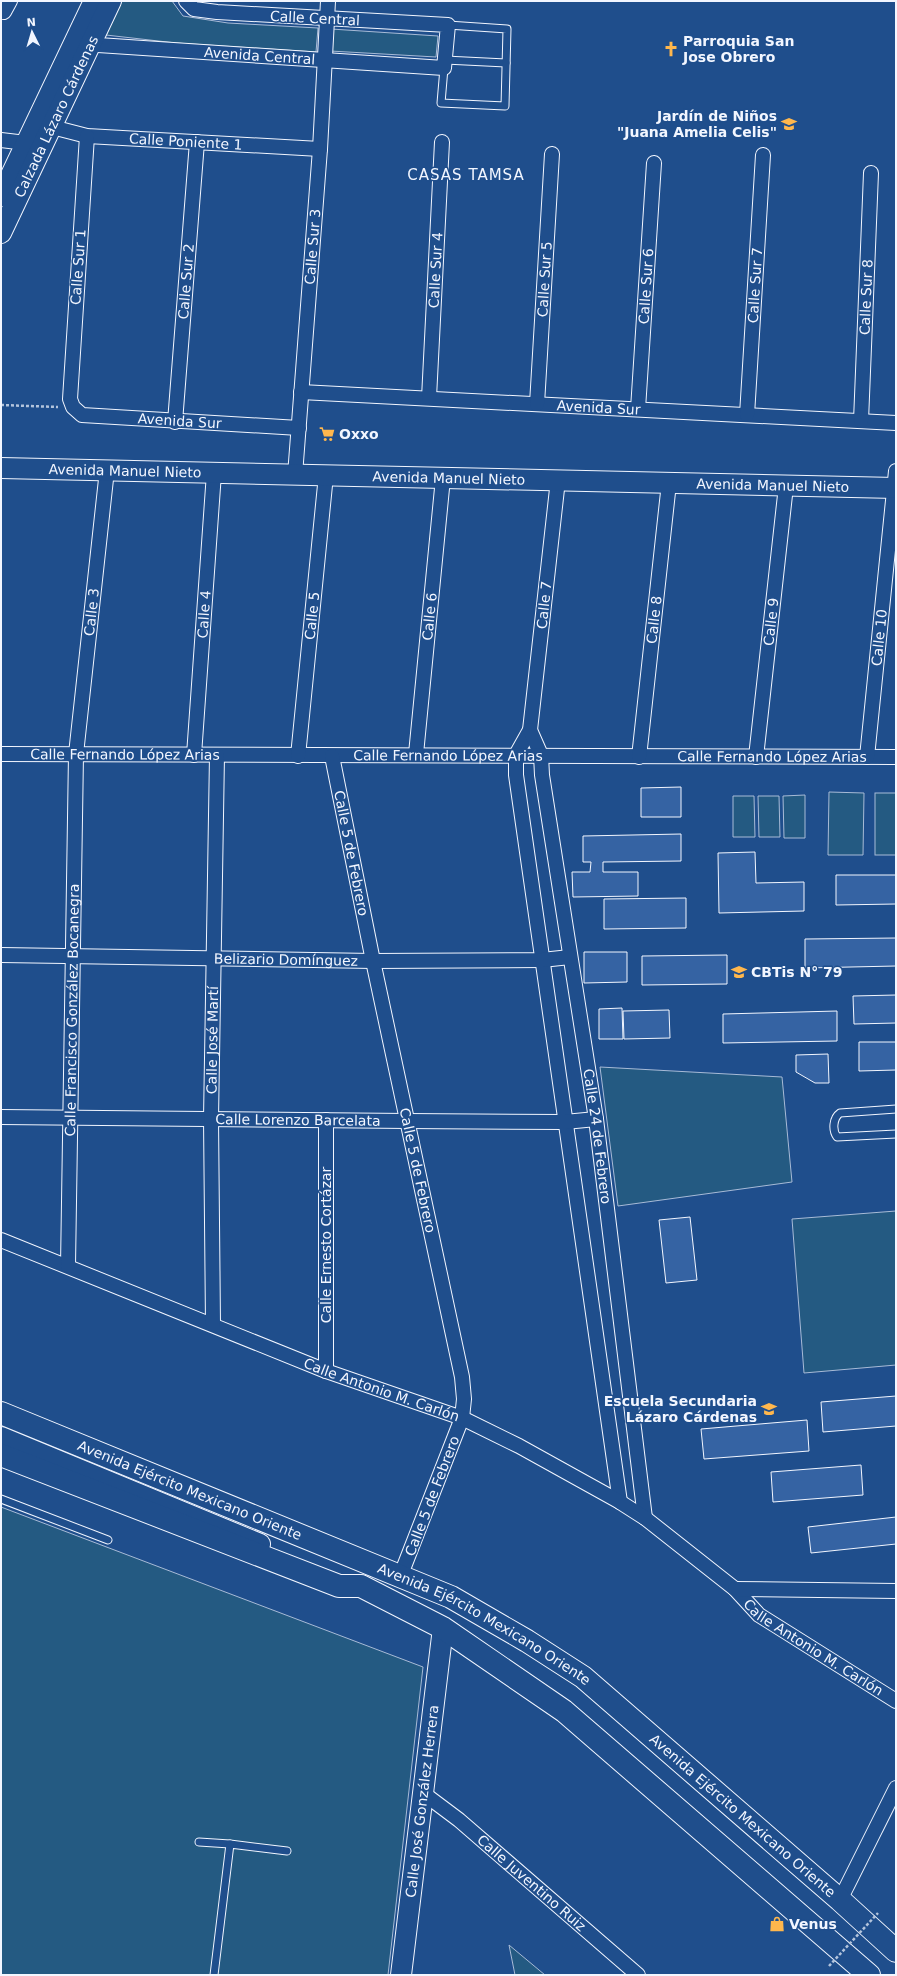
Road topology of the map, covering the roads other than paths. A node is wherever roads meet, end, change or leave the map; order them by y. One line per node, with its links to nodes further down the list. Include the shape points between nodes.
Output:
1 (94, 1): 7 (street, Calzada Lázaro Cárdenas)
2 (111, 1): 7 (street, Calzada Lázaro Cárdenas)
3 (186, 1): 5 (street, Calle Central, via 194,9 217,12)
4 (328, 1): 5 (street, Calle Sur 3)
5 (327, 18): 6 (street, Calle Central); 8 (street, Calle Sur 3)
6 (448, 25): 9 (lane, via 507,29); 10 (street)
7 (83, 44): 8 (street, Avenida Central); 11 (street, Calzada Lázaro Cárdenas); 16 (street, Calzada Lázaro Cárdenas)
8 (324, 61): 10 (street, Avenida Central); 17 (street, Calle Sur 3)
9 (506, 63): 10 (lane); 10 (lane, via 505,106 442,103)
10 (444, 64)
11 (52, 127): 12 (street, Calle Poniente 1); 23 (street, Calzada Lázaro Cárdenas)
12 (87, 136): 14 (street, Calle Poniente 1); 26 (street, Calle Sur 1)
13 (1, 140): 16 (street)
14 (197, 142): 17 (street, Calle Poniente 1); 31 (street, Calle Sur 2)
15 (442, 142): 25 (street, Calle Sur 4)
16 (26, 143): 22 (street, Calzada Lázaro Cárdenas)
17 (320, 149): 24 (street, Calle Sur 3)
18 (552, 154): 27 (street, Calle Sur 5)
19 (763, 155): 29 (street, Calle Sur 7)
20 (654, 163): 28 (street, Calle Sur 6)
21 (871, 173): 30 (street, Calle Sur 8)
22 (1, 196)
23 (1, 233)
24 (301, 392): 25 (street, Avenida Sur); 33 (street, Calle Sur 3)
25 (429, 398): 27 (street, Avenida Sur)
26 (71, 403): 31 (street, Avenida Sur, via 82,414)
27 (537, 404): 28 (street, Avenida Sur)
28 (638, 409): 29 (street, Avenida Sur)
29 (747, 415): 30 (street, Avenida Sur)
30 (861, 421): 32 (street, Avenida Sur)
31 (175, 422): 33 (street, Avenida Sur)
32 (896, 422)
33 (299, 428): 37 (street, Calle Sur 3)
34 (1, 468): 35 (street, Avenida Manuel Nieto)
35 (107, 470): 36 (street, Avenida Manuel Nieto); 46 (street, Calle 3)
36 (214, 473): 37 (street, Avenida Manuel Nieto); 48 (street, Calle 4)
37 (295, 475): 38 (street, Avenida Manuel Nieto)
38 (326, 475): 39 (street, Avenida Manuel Nieto); 52 (street, Calle 5)
39 (443, 478): 40 (street, Avenida Manuel Nieto); 47 (street, Calle 6)
40 (558, 480): 42 (street, Avenida Manuel Nieto); 44 (street, Calle 7)
41 (896, 482): 43 (street, Avenida Manuel Nieto); 56 (street, Calle 10)
42 (670, 483): 43 (street, Avenida Manuel Nieto); 54 (street, Calle 8)
43 (786, 486): 55 (street, Calle 9)
44 (530, 730): 50 (street, Calle 7); 51 (street)
45 (1, 754): 46 (street, Calle Fernando López Arias)
46 (76, 754): 48 (street, Calle Fernando López Arias); 59 (street, Calle Francisco González Bocanegra)
47 (416, 754): 50 (street, Calle Fernando López Arias); 53 (street, Calle Fernando López Arias)
48 (194, 755): 49 (street, Calle Fernando López Arias)
49 (217, 755): 52 (street, Calle Fernando López Arias); 60 (street, Calle José Martí)
50 (516, 755): 51 (street, Calle Fernando López Arias); 62 (street, via 516,775)
51 (541, 755): 54 (street, Calle Fernando López Arias); 61 (street, Calle 24 de Febrero)
52 (298, 756): 53 (street, Calle Fernando López Arias)
53 (332, 756): 63 (street, Calle 5 de Febrero)
54 (639, 757): 55 (street, Calle Fernando López Arias)
55 (756, 757): 56 (street, Calle Fernando López Arias)
56 (867, 757): 57 (street, Calle Fernando López Arias)
57 (896, 757)
58 (1, 955): 59 (street, Belizario Domínguez)
59 (72, 957): 60 (street, Belizario Domínguez); 66 (street, Calle Francisco González Bocanegra)
60 (212, 957): 63 (street, Belizario Domínguez); 67 (street, Calle José Martí)
61 (570, 957): 62 (street, Belizario Domínguez); 68 (street, Calle 24 de Febrero)
62 (542, 960): 63 (street, Belizario Domínguez); 71 (street)
63 (373, 961): 70 (street, Calle 5 de Febrero)
64 (896, 1109): 72 (lane, via 840,1113 834,1120 837,1137)
65 (1, 1117): 66 (street, Calle Lorenzo Barcelata)
66 (70, 1117): 67 (street, Calle Lorenzo Barcelata); 74 (street, Calle Francisco González Bocanegra)
67 (211, 1119): 69 (street, Calle Lorenzo Barcelata); 75 (street, Calle José Martí)
68 (596, 1119): 71 (street, Calle Lorenzo Barcelata); 83 (street, Calle 24 de Febrero)
69 (326, 1120): 70 (street, Calle Lorenzo Barcelata); 76 (street, Calle Ernesto Cortázar)
70 (407, 1121): 71 (street, Calle Lorenzo Barcelata); 78 (street, Calle 5 de Febrero, via 462,1377)
71 (565, 1122): 82 (street)
72 (896, 1134)
73 (1, 1240): 74 (street, Calle Antonio M. Carlón)
74 (68, 1266): 75 (street, Calle Antonio M. Carlón)
75 (213, 1324): 76 (street, Calle Antonio M. Carlón)
76 (326, 1371): 78 (street, Calle Antonio M. Carlón)
77 (1, 1413): 85 (main road, Avenida Ejército Mexicano Oriente)
78 (462, 1418): 82 (street, Calle Antonio M. Carlón, via 519,1446); 85 (street, Calle 5 de Febrero)
79 (1, 1437): 86 (street, Avenida Ejército Mexicano Oriente)
80 (1, 1455): 86 (main road, Avenida Ejército Mexicano Oriente, via 339,1586)
81 (1, 1499): 84 (lane)
82 (620, 1502): 83 (street, Calle Antonio M. Carlón)
83 (645, 1518): 87 (street, Calle Antonio M. Carlón)
84 (108, 1540)
85 (400, 1577): 96 (main road, Avenida Ejército Mexicano Oriente, via 451,1597 583,1677)
86 (361, 1586): 89 (main road, Avenida Ejército Mexicano Oriente)
87 (735, 1589): 88 (street, Calle Antonio M. Carlón); 90 (street, Calle Antonio M. Carlón, via 759,1616)
88 (896, 1591)
89 (443, 1628): 92 (street, Calle José González Herrera); 101 (main road, Avenida Ejército Mexicano Oriente, via 564,1711)
90 (896, 1701)
91 (896, 1788): 96 (street)
92 (423, 1793): 99 (street, Calle José González Herrera); 100 (street, Calle Juventino Ruiz, via 459,1820)
93 (199, 1842): 94 (lane)
94 (230, 1844): 95 (lane); 98 (lane)
95 (287, 1851)
96 (840, 1900): 97 (main road, Avenida Ejército Mexicano Oriente)
97 (896, 1951)
98 (214, 1975)
99 (401, 1975)
100 (638, 1975)
101 (869, 1975)

